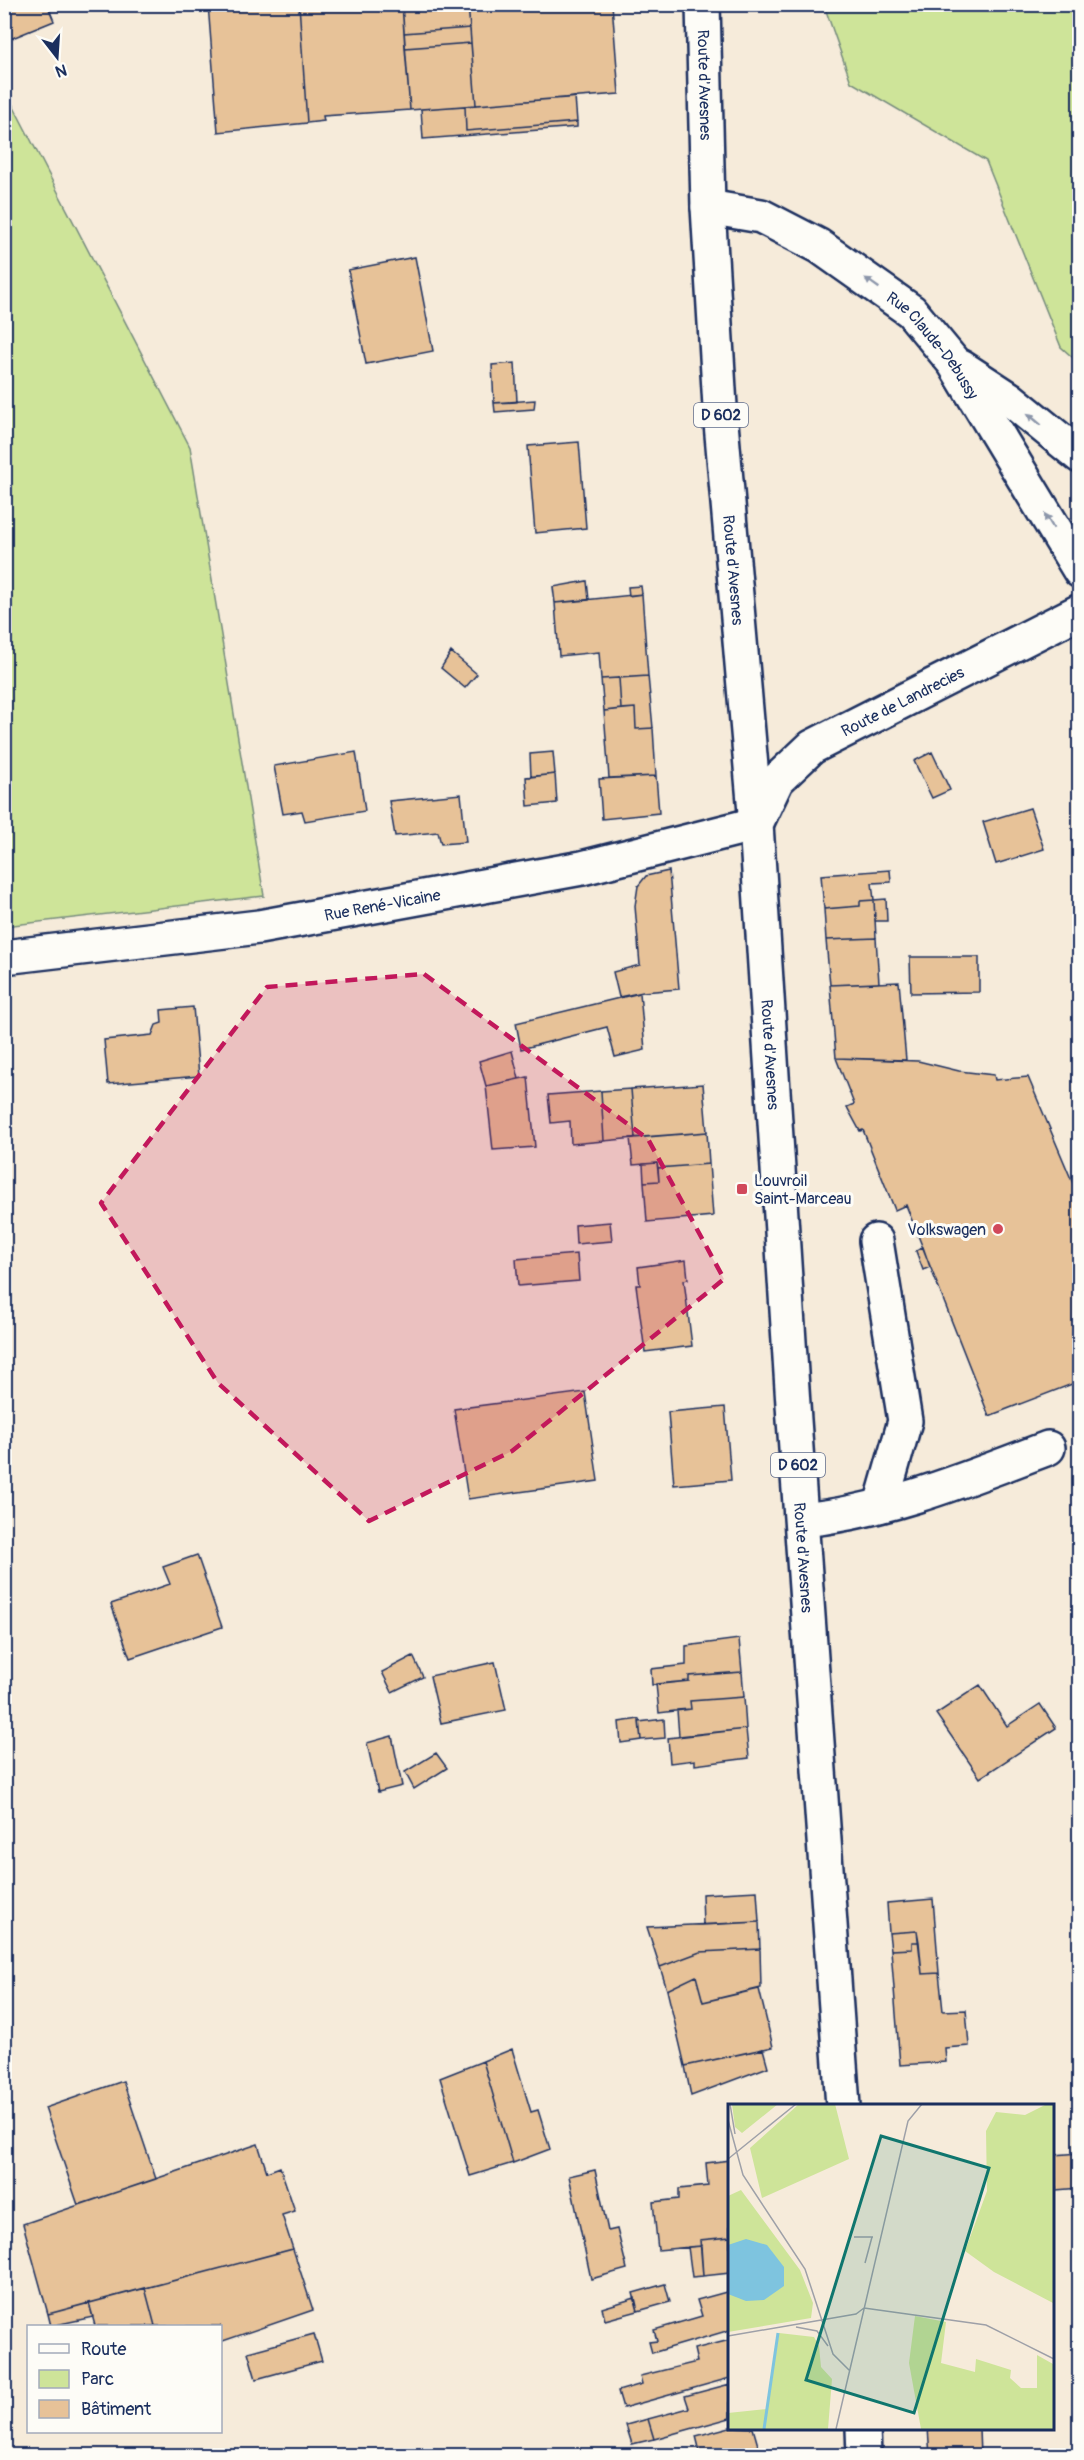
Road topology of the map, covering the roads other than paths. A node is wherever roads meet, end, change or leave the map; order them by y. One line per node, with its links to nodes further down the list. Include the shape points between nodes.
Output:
1 (703, 4): 2 (main road, Route d'Avesnes / D 602)
2 (708, 207): 3 (main road, Rue Claude-Debussy, one-way to 2, via 911,311 819,246 761,216); 7 (main road, Route d'Avesnes / D 602, via 722,434)
3 (954, 363): 4 (main road, one-way to 3, via 1010,399); 5 (main road, Rue Claude-Debussy, one-way to 3)
4 (1080, 456)
5 (1080, 572)
6 (1080, 611): 7 (main road, Route de Landrecies, via 812,747 777,780)
7 (756, 824): 8 (main road, Rue René-Vicaine, via 582,868 258,927); 12 (main road, Route d'Avesnes / D 602)
8 (4, 957)
9 (876, 1241): 11 (main road, via 905,1421)
10 (1048, 1448): 11 (main road)
11 (881, 1505): 12 (main road)
12 (802, 1520): 13 (main road, Route d'Avesnes / D 602)
13 (843, 2104)
14 (863, 2430): 15 (main road)
15 (864, 2456)

